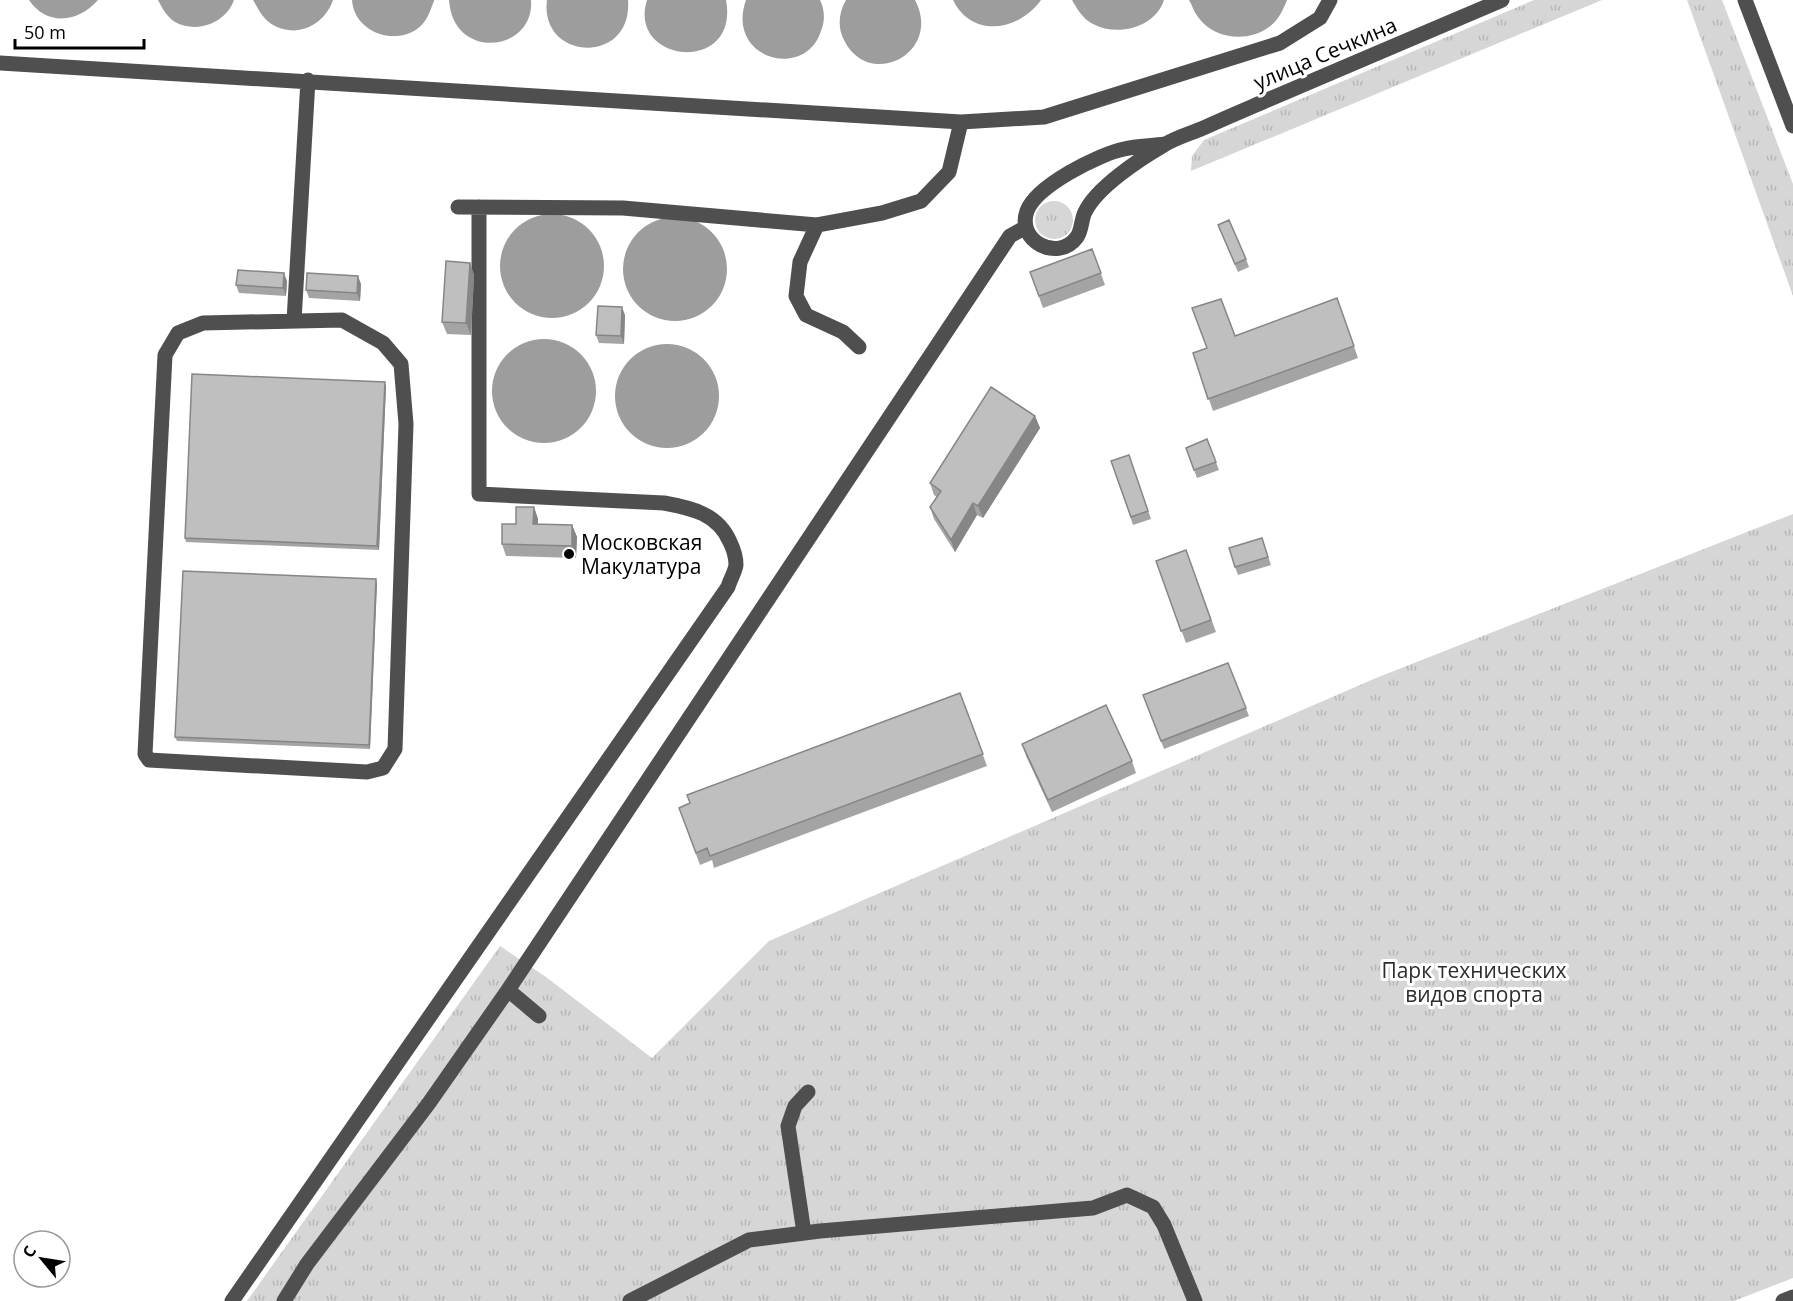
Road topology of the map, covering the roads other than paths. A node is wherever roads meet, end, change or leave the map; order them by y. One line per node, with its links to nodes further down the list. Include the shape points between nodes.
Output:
1 (1330, 0): 6 (street, via 1320,18 1280,43 1044,117)
2 (1502, 0): 8 (street, улица Сечкина)
3 (1745, 0): 7 (street)
4 (0, 63): 5 (street)
5 (308, 80): 6 (street); 13 (street)
6 (961, 122): 11 (street, via 949,172 921,201)
7 (1793, 126)
8 (1165, 144): 12 (street, улица Сечкина, via 1124,149 1085,163 1038,195 1027,209); 12 (street, улица Сечкина, via 1107,185 1089,205 1071,244 1044,247 1036,243)
9 (458, 207): 10 (street)
10 (479, 207): 11 (street, via 623,208); 20 (street, via 479,494 664,503 690,508 712,518 726,532 736,565 728,587)
11 (817, 225): 14 (street, via 800,262 796,296 806,315 843,332)
12 (1026, 227): 15 (street, via 1010,236)
13 (294, 321): 13 (street, via 203,323 178,333 165,355 145,754 149,760 367,772 383,768 395,749 406,424 401,364 383,343 342,320)
14 (859, 346)
15 (508, 990): 16 (street); 21 (street)
16 (539, 1016)
17 (808, 1092): 18 (street, via 795,1106 788,1126)
18 (804, 1233): 22 (street, via 749,1240); 23 (street, via 1093,1208 1127,1195 1154,1207)
19 (1793, 1297): 24 (street)
20 (232, 1301)
21 (284, 1301)
22 (630, 1301)
23 (1195, 1301)
24 (1783, 1301)

